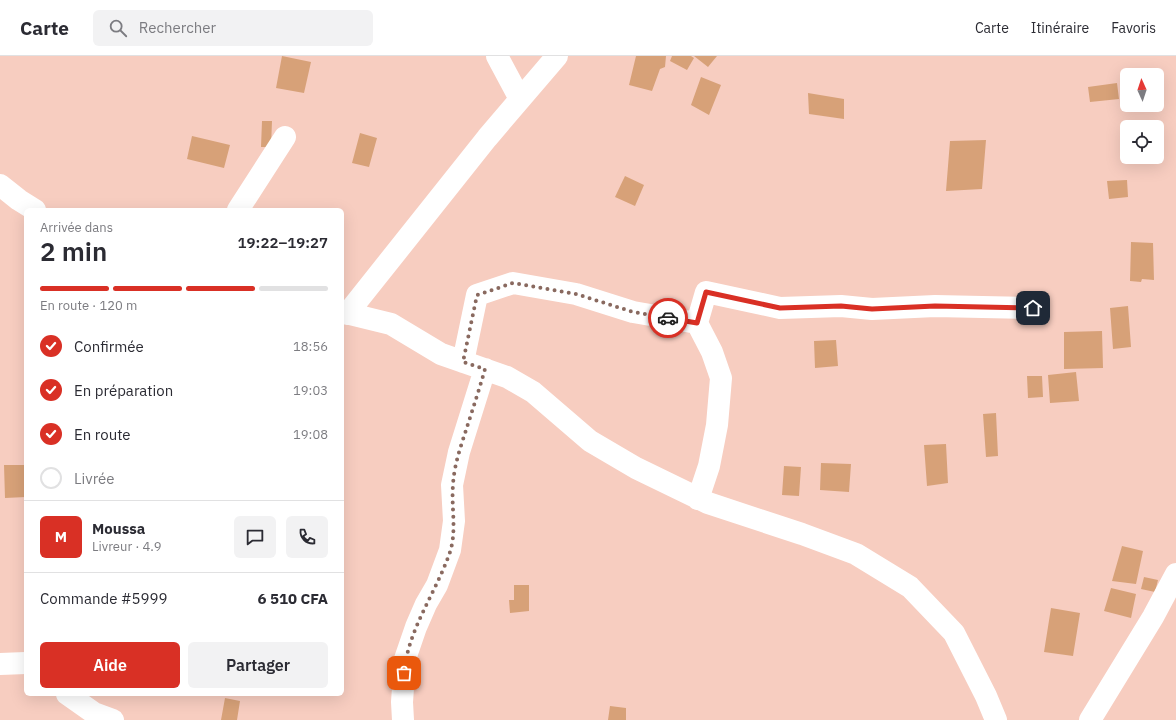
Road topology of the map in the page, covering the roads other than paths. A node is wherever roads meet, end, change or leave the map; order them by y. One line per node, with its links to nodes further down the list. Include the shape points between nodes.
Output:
1 (497, 56): 3 (street)
2 (557, 56): 3 (street)
3 (520, 99): 9 (street)
4 (285, 137): 7 (street)
5 (0, 184): 6 (street)
6 (32, 208)
7 (239, 208)
8 (1033, 308): 10 (street, via 780,308 706,292)
9 (345, 313): 11 (street, via 391,324 441,354)
10 (697, 323): 11 (street, via 633,312 576,294 513,283 477,295); 13 (street, via 712,352 721,378 717,425 709,466)
11 (463, 362): 12 (street)
12 (485, 369): 13 (street, via 507,377 533,392 590,441 636,468); 19 (street, via 459,452 452,485 454,521 450,550 437,585 416,627 405,659)
13 (698, 498): 20 (street, via 856,554 910,587 954,633)
14 (1176, 574): 21 (street, via 1153,617)
15 (24, 663): 16 (street)
16 (0, 664)
17 (70, 696): 18 (street, via 94,713)
18 (113, 720)
19 (403, 720)
20 (996, 720)
21 (1090, 720)

